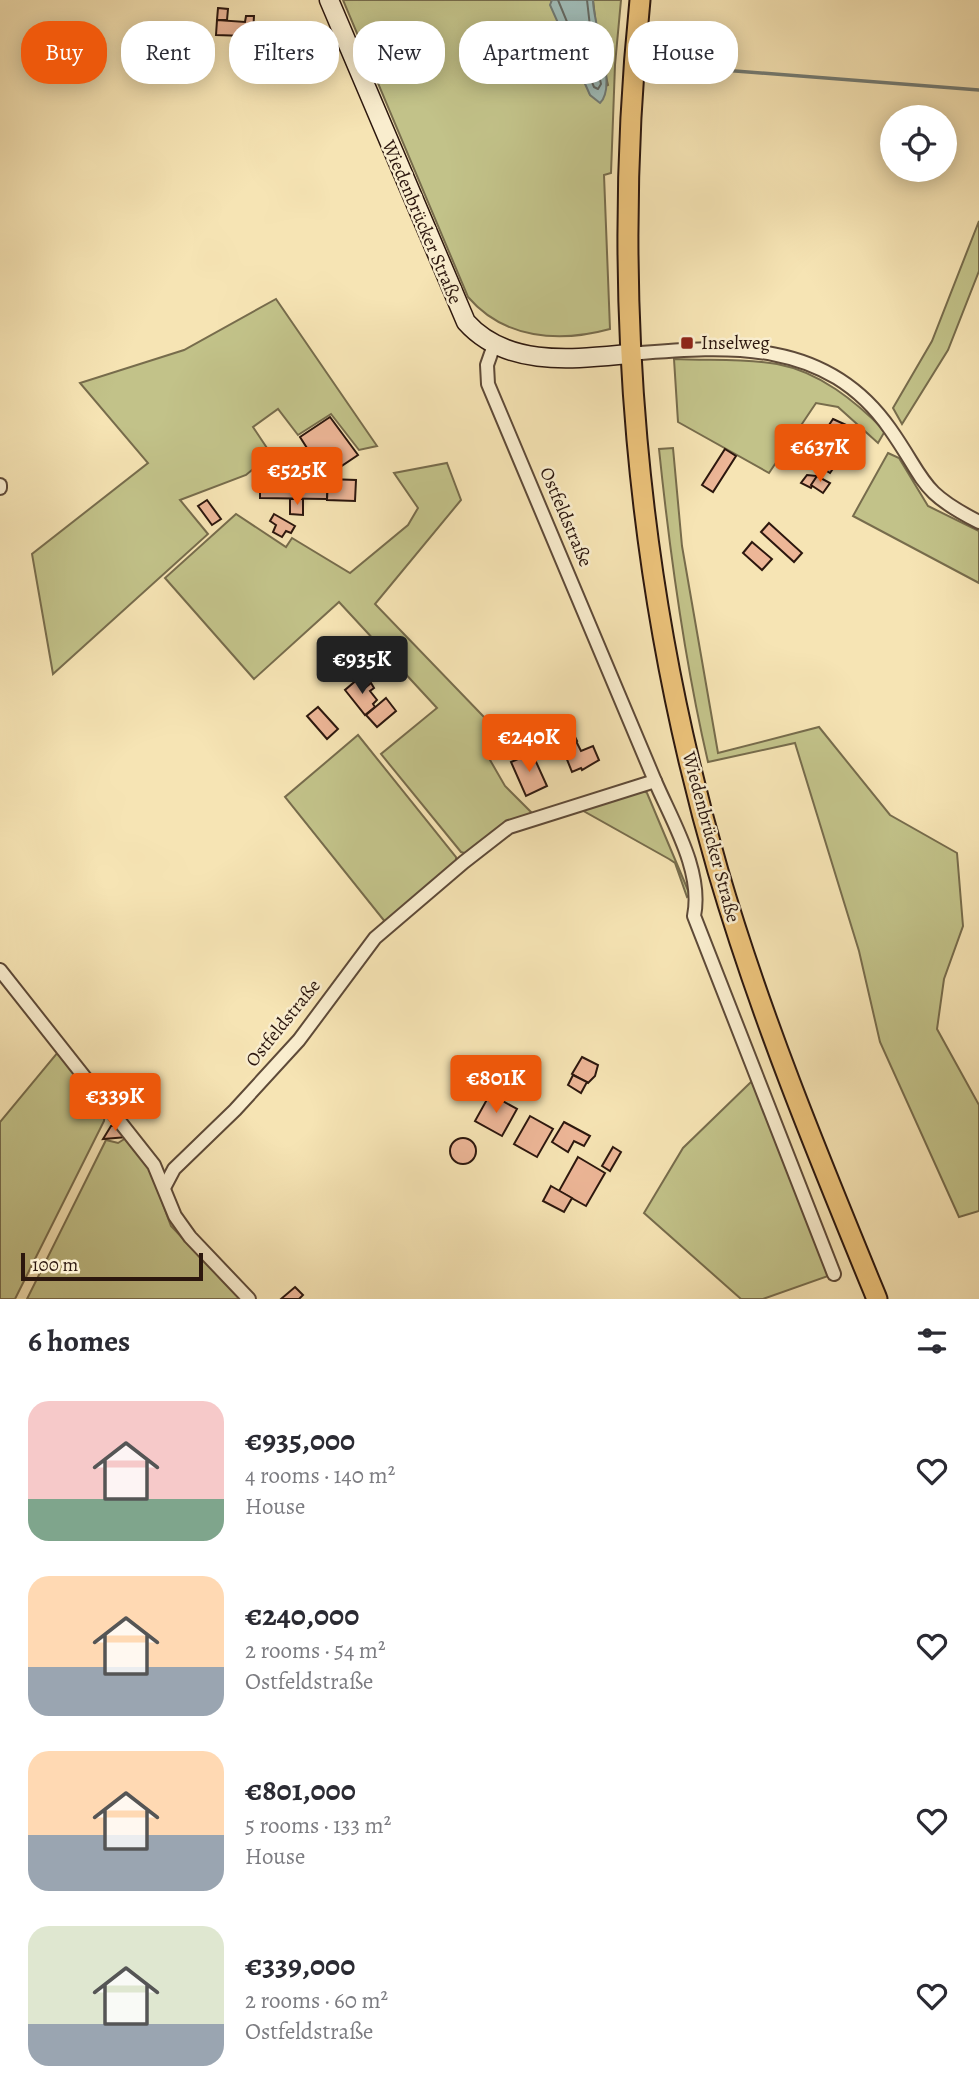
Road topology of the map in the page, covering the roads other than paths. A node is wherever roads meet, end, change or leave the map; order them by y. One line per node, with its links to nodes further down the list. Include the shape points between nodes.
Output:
1 (329, 0): 3 (main road, Wiedenbrücker Straße, via 457,305 473,330)
2 (640, 0): 4 (main road, Wiedenbrücker Straße, via 628,196)
3 (494, 345): 4 (main road, Wiedenbrücker Straße, via 538,357); 6 (street, Ostfeldstraße, via 487,365 488,384)
4 (629, 354): 5 (street, via 759,351 793,357 822,369 872,406 930,492); 13 (main road, Wiedenbrücker Straße, via 652,571 692,775 733,921 771,1033)
5 (979, 522)
6 (655, 780): 9 (street, Ostfeldstraße, via 509,827 464,862 375,939 299,1040); 11 (street, Ostfeldstraße, via 694,877 694,916)
7 (0, 970): 8 (street)
8 (154, 1164): 9 (street); 10 (street)
9 (174, 1169): 10 (street, Ostfeldstraße)
10 (164, 1186): 12 (street, via 175,1216 190,1237)
11 (834, 1274)
12 (249, 1299)
13 (877, 1299)

